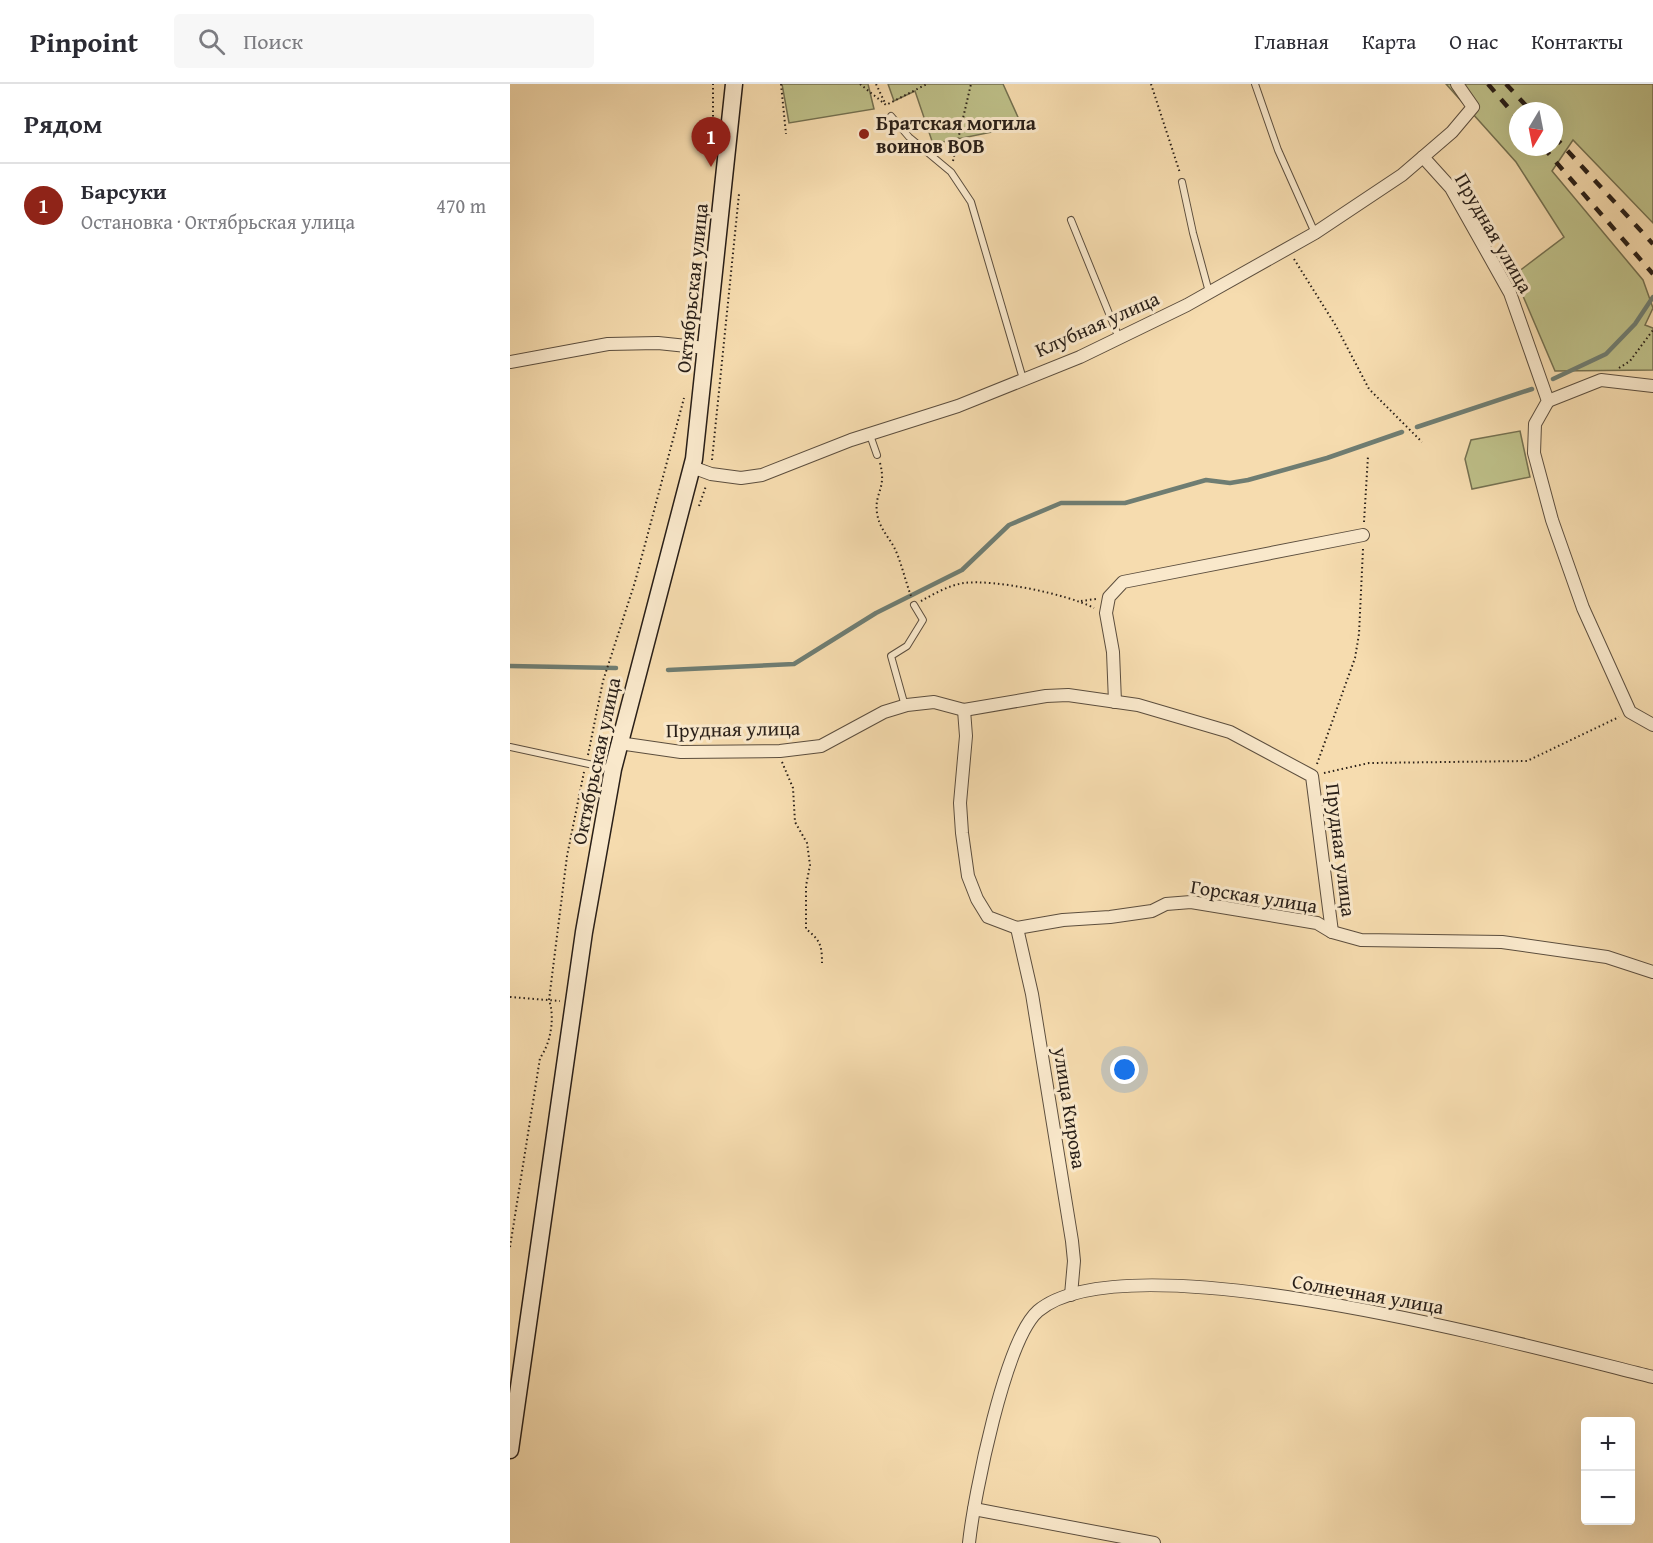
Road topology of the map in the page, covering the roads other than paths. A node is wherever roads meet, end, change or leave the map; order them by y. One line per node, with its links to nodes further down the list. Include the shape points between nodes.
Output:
1 (734, 84): 11 (main road, Октябрьская улица)
2 (1255, 84): 8 (lane, via 1278,150)
3 (1457, 84): 5 (street, Клубная улица, via 1473,107)
4 (891, 116): 13 (lane, via 909,137 951,172 971,202)
5 (1423, 157): 8 (street, Клубная улица); 15 (street, Прудная улица, via 1451,188 1510,293)
6 (1182, 182): 9 (lane)
7 (1071, 220): 10 (lane)
8 (1315, 233): 9 (street, Клубная улица)
9 (1209, 292): 10 (street, Клубная улица)
10 (1119, 338): 13 (street, Клубная улица)
11 (706, 348): 12 (street, via 608,344); 18 (main road, Октябрьская улица)
12 (510, 362)
13 (1023, 379): 16 (street, Клубная улица, via 958,406)
14 (1653, 386): 15 (street, via 1601,380)
15 (1548, 400): 24 (street, via 1535,424 1534,453 1552,520 1583,608 1630,712)
16 (870, 435): 17 (lane); 18 (street, Клубная улица, via 762,476 741,478)
17 (877, 455)
18 (692, 467): 25 (main road, Октябрьская улица)
19 (1364, 535): 21 (street, via 1123,582 1109,597 1106,613 1113,652)
20 (914, 605): 22 (lane, via 923,620 907,646 891,656)
21 (1115, 702): 23 (street, Прудная улица, via 1046,696); 29 (street, Прудная улица, via 1230,732 1312,776)
22 (905, 705): 23 (street, Прудная улица, via 934,702); 25 (street, Прудная улица, via 821,746 780,751 681,752)
23 (964, 710): 28 (street, via 966,736 960,803 968,876 988,916)
24 (1653, 725)
25 (619, 743): 27 (main road, Октябрьская улица)
26 (510, 747): 27 (lane)
27 (613, 769): 33 (main road, Октябрьская улица, via 584,932)
28 (1017, 928): 29 (street, Горская улица, via 1152,911 1166,904 1191,902 1317,923); 31 (street, улица Кирова, via 1032,994 1072,1241)
29 (1332, 932): 30 (street, Горская улица, via 1361,940 1539,946 1607,957)
30 (1653, 972)
31 (1071, 1295): 32 (street, Солнечная улица, via 1156,1284 1352,1306 1528,1344); 34 (street, Солнечная улица, via 1039,1311 1023,1331 995,1416)
32 (1653, 1377)
33 (510, 1450)
34 (974, 1509): 35 (street, Солнечная улица); 36 (street)
35 (969, 1543)
36 (1154, 1543)

